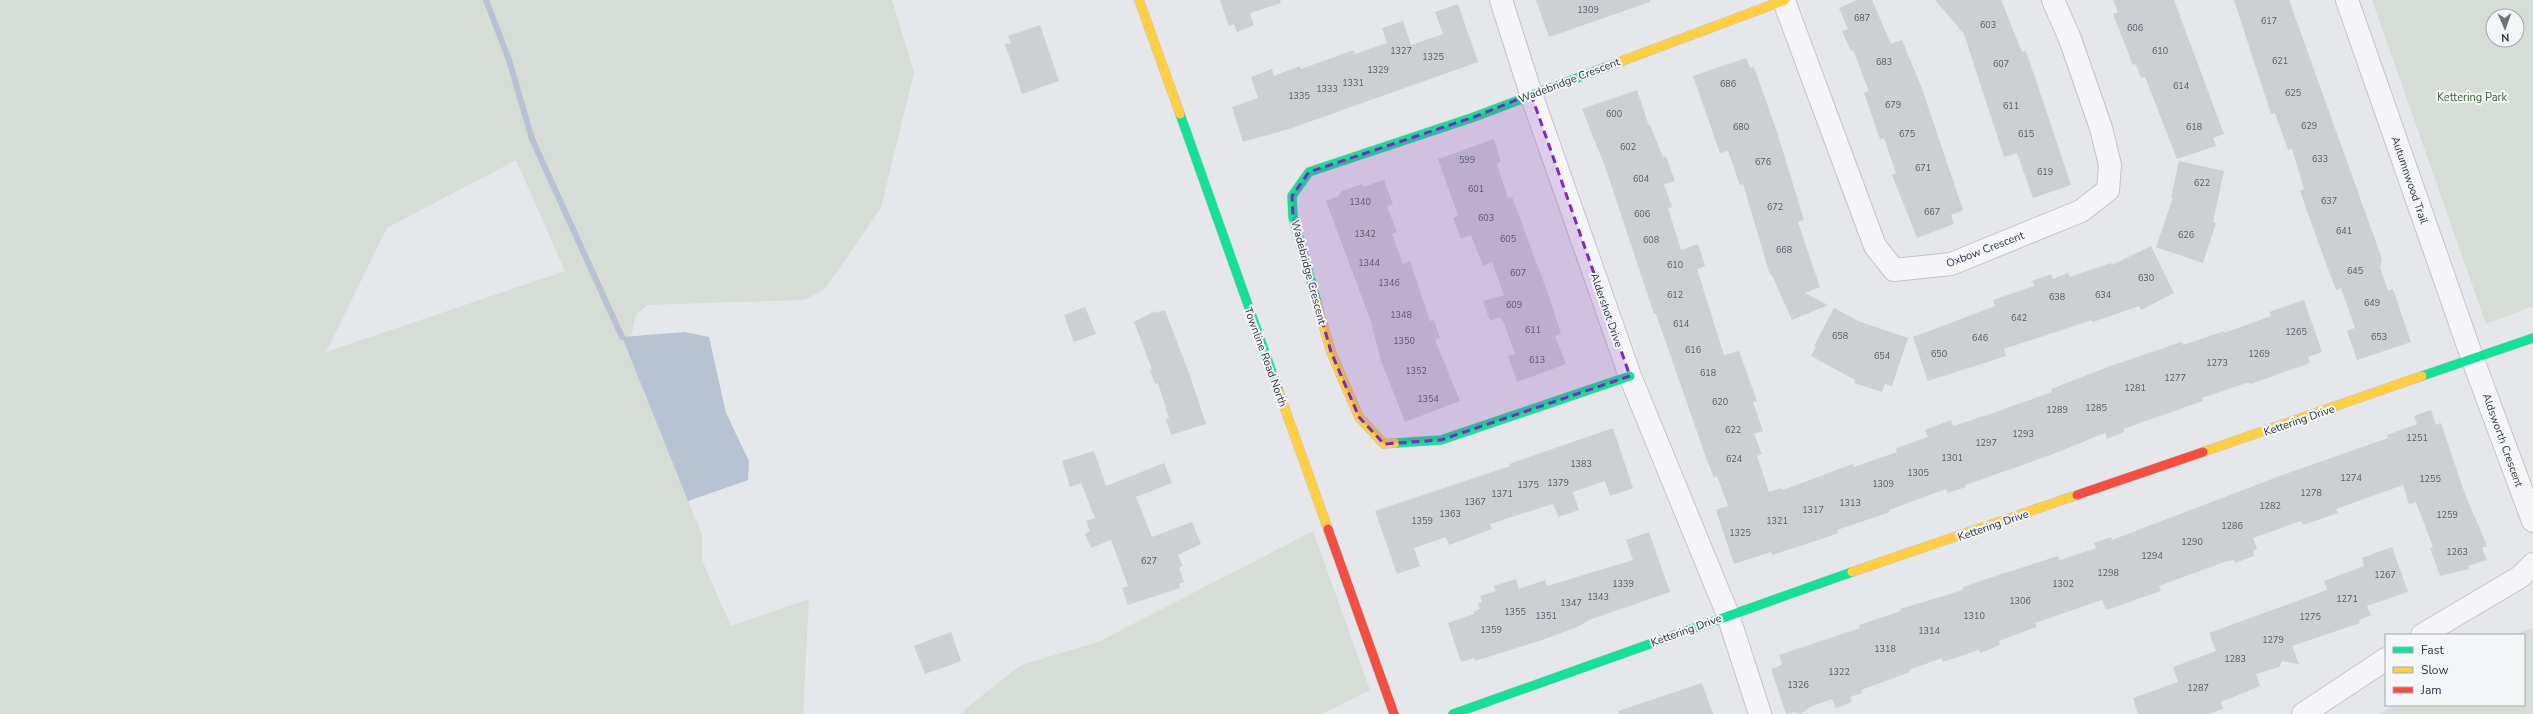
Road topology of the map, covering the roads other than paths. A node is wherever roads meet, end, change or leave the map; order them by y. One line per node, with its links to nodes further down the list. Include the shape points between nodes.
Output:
1 (1139, 0): 15 (street, Townline Road North)
2 (1501, 0): 6 (street, Aldershot Drive)
3 (1785, 0): 4 (street, Oxbow Crescent, via 1875,246 1894,270 1951,264 2081,211 2108,190 2110,165 2101,128 2070,39); 6 (street, Wadebridge Crescent)
4 (2053, 0)
5 (2347, 0): 8 (street, Autumnwood Trail)
6 (1531, 94): 9 (street, Aldershot Drive); 9 (street, Wadebridge Crescent, via 1474,117 1309,172 1292,196 1293,217 1331,352 1359,417 1384,444 1441,440)
7 (2533, 338): 8 (street, Kettering Drive)
8 (2473, 360): 10 (street, Aldsworth Crescent); 12 (street, Kettering Drive)
9 (1630, 376): 12 (street, Aldershot Drive)
10 (2533, 521)
11 (2533, 564): 13 (street, via 2520,577)
12 (1728, 616): 16 (street, Kettering Drive); 17 (street)
13 (2424, 634)
14 (2385, 660): 18 (street)
15 (1394, 714)
16 (1453, 714)
17 (1760, 714)
18 (2303, 714)

